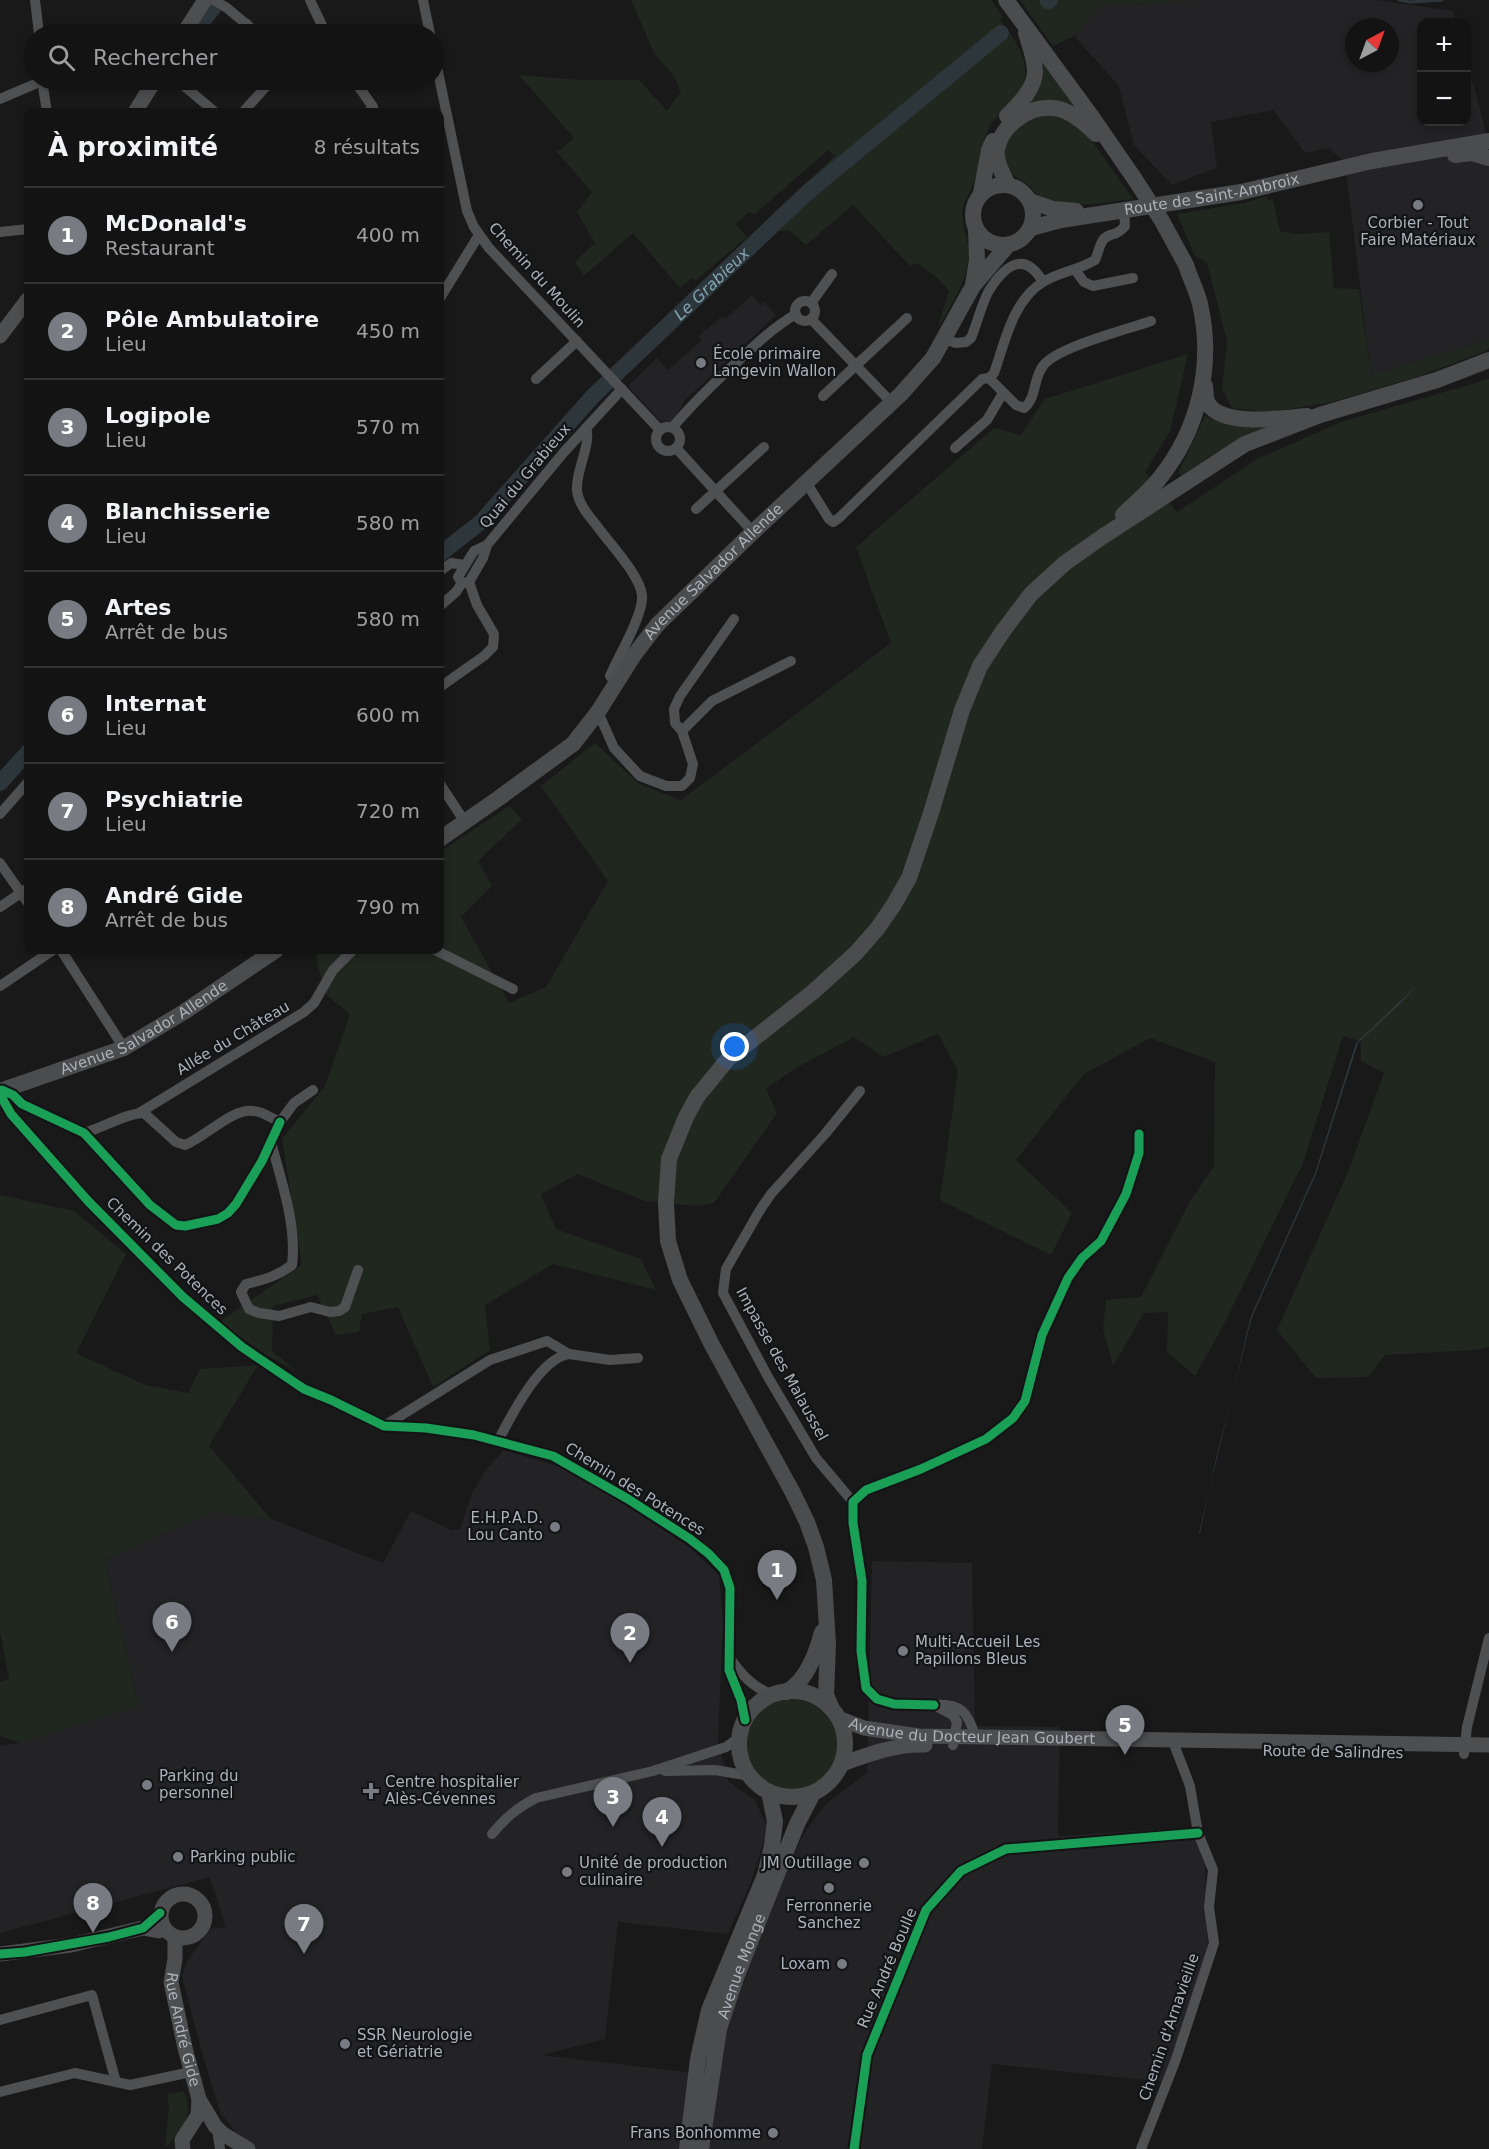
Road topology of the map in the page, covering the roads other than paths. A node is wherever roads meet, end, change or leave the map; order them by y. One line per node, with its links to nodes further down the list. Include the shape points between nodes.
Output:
1 (35, 0): 8 (street)
2 (205, 0): 9 (main road)
3 (214, 0): 10 (street)
4 (310, 0): 11 (street)
5 (423, 0): 12 (street)
6 (1006, 0): 7 (main road)
7 (1023, 23): 27 (main road); 31 (main road, via 1035,72 1021,103 1002,120 989,150)
8 (38, 24)
9 (189, 24)
10 (247, 24)
11 (321, 24)
12 (428, 24)
13 (24, 88): 20 (street)
14 (44, 90): 21 (street)
15 (149, 90): 22 (main road)
16 (190, 90): 23 (street)
17 (263, 90): 24 (street)
18 (361, 90): 25 (street)
19 (441, 90): 39 (street, Chemin du Moulin, via 461,188)
20 (0, 99)
21 (46, 108)
22 (138, 108)
23 (210, 108)
24 (247, 108)
25 (372, 108)
26 (1489, 141): 29 (main road, Route de Saint-Ambroix)
27 (1118, 154): 30 (main road, via 1072,114 1053,108 1027,112 1007,129 997,150 998,164); 59 (main road, bridge, via 1186,265 1203,326)
28 (1489, 158): 29 (main road, Route de Saint-Ambroix, via 1472,153 1448,155)
29 (1321, 174): 33 (main road, Route de Saint-Ambroix, via 1241,192)
30 (1008, 185): 31 (main road); 32 (main road)
31 (981, 193): 36 (main road, via 972,211)
32 (1030, 201): 34 (main road, Route de Saint-Ambroix, via 1053,209); 35 (main road)
33 (1124, 210): 34 (main road, Route de Saint-Ambroix); 41 (street, via 1125,226 1103,240 1095,260)
34 (1104, 212): 35 (main road, Route de Saint-Ambroix)
35 (1031, 228): 40 (main road)
36 (976, 229): 40 (main road, via 989,242); 45 (main road, Avenue Salvador Allende)
37 (23, 230): 38 (street)
38 (0, 232)
39 (479, 235): 46 (street); 55 (street, Chemin du Moulin)
40 (1008, 245): 45 (main road, Avenue Salvador Allende)
41 (1075, 270): 43 (street, via 1093,286); 44 (street)
42 (832, 274): 47 (street)
43 (1133, 278)
44 (1043, 282): 54 (street, via 1031,267 1014,264 989,290 971,338 956,343); 58 (street, via 1017,310)
45 (973, 286): 54 (main road, Avenue Salvador Allende)
46 (444, 292)
47 (804, 300): 49 (street, via 796,307); 51 (street, via 815,313)
48 (24, 304): 53 (main road)
49 (796, 315): 51 (street, via 803,320); 67 (street, via 778,324 701,395)
50 (907, 318): 57 (street)
51 (811, 319): 57 (street)
52 (1151, 321): 62 (street, via 1055,355 1040,371 1030,402 1024,408)
53 (0, 336)
54 (945, 339): 64 (main road, Avenue Salvador Allende)
55 (577, 341): 60 (street, Chemin du Moulin); 61 (street, Chemin du Moulin)
56 (1489, 360): 65 (main road)
57 (856, 365): 63 (street); 64 (street)
58 (989, 378): 62 (street); 72 (street, via 982,379 833,522)
59 (1204, 378): 65 (main road, via 1207,402 1223,416 1269,419); 76 (main road, via 1199,402 1172,461)
60 (536, 379)
61 (620, 387): 66 (street, Quai du Grabieux); 68 (street, Chemin du Moulin)
62 (1003, 393): 71 (street, via 987,420)
63 (823, 396)
64 (892, 403): 72 (main road, Avenue Salvador Allende)
65 (1320, 415): 76 (main road, via 1245,444)
66 (586, 428): 77 (street, Quai du Grabieux); 86 (street, via 577,490 582,505 635,578 642,596 638,616 610,676)
67 (672, 428): 68 (street); 70 (street, via 679,437)
68 (660, 430): 70 (street, via 659,447)
69 (764, 447): 73 (street)
70 (676, 448): 73 (street)
71 (955, 448)
72 (806, 482): 75 (main road, Avenue Salvador Allende)
73 (716, 491): 74 (street); 75 (street)
74 (696, 509)
75 (753, 532): 86 (main road, Avenue Salvador Allende, via 657,625)
76 (1102, 537): 121 (main road, via 1030,594 980,666 962,710 909,878 877,929 813,992 728,1059 697,1097 669,1159 668,1241 680,1280 807,1522 824,1580)
77 (487, 545): 78 (street, Quai du Grabieux, via 474,551); 81 (street, via 483,558)
78 (465, 565): 79 (street, via 451,563); 81 (street, Quai du Grabieux)
79 (444, 569)
80 (444, 573): 81 (street, via 452,574)
81 (461, 584): 82 (street); 83 (street); 83 (street)
82 (444, 602)
83 (477, 605): 87 (street, via 494,634 493,646)
84 (734, 619): 89 (street, via 680,696 674,709 675,723)
85 (792, 661): 89 (street, via 712,701)
86 (616, 683): 88 (main road, Avenue Salvador Allende)
87 (444, 684)
88 (598, 712): 89 (street, via 614,748 640,776 666,786 682,786 690,778 693,764); 93 (main road, Avenue Salvador Allende, via 573,744)
89 (682, 731)
90 (24, 787): 92 (street)
91 (444, 790): 93 (street)
92 (0, 814)
93 (465, 822): 94 (main road, Avenue Salvador Allende)
94 (444, 836)
95 (0, 863): 96 (street)
96 (24, 889)
97 (24, 891): 98 (street)
98 (0, 907)
99 (47, 954): 104 (street)
100 (64, 954): 106 (street)
101 (270, 954): 106 (main road, Avenue Salvador Allende)
102 (349, 954): 110 (street, Allée du Château, via 304,1012)
103 (443, 954): 105 (street)
104 (0, 986)
105 (513, 989)
106 (124, 1048): 108 (main road, Avenue Salvador Allende)
107 (313, 1090): 111 (street, via 294,1103)
108 (1, 1091): 112 (street); 118 (street, Chemin des Potences, via 11,1114 88,1201 183,1297 249,1352 304,1389)
109 (860, 1091): 120 (street, Impasse des Malaussel, via 760,1210 726,1269 723,1293 816,1458)
110 (139, 1113): 111 (street, via 146,1114 182,1145 247,1111); 112 (street, Allée du Château)
111 (280, 1122): 114 (street)
112 (84, 1133): 114 (street, via 150,1205 176,1225 185,1226 218,1220 228,1214)
113 (1139, 1134): 120 (street, via 1139,1153 1126,1194 1101,1241 1068,1278 1042,1335 1025,1401 1013,1418 986,1439 866,1490)
114 (271, 1142): 115 (street, via 286,1201 294,1248 292,1265 264,1280 246,1284 241,1292 249,1309 279,1316 311,1307 339,1311 345,1307)
115 (358, 1270)
116 (569, 1354): 117 (street, via 610,1360); 118 (street, via 547,1341 490,1360); 119 (street, via 551,1363 534,1382)
117 (638, 1358)
118 (384, 1426): 119 (street, Chemin des Potences, via 426,1428)
119 (498, 1441): 123 (street, Chemin des Potences, via 553,1456 637,1505 709,1554 724,1570 730,1588)
120 (853, 1502): 125 (street, via 862,1581 861,1651 866,1688 877,1699 894,1704)
121 (825, 1619): 124 (main road, via 807,1670 791,1689); 126 (main road, via 826,1695)
122 (1489, 1638): 133 (street)
123 (729, 1657): 124 (street, via 757,1689); 127 (street, Chemin des Potences, via 729,1670)
124 (779, 1694): 126 (main road, via 811,1695); 127 (main road, via 757,1705)
125 (934, 1705): 128 (street, via 957,1707 967,1713); 130 (street, via 954,1715 957,1722)
126 (835, 1713): 130 (main road, Avenue du Docteur Jean Goubert, via 864,1728); 135 (main road, via 844,1733 846,1749)
127 (746, 1720): 129 (main road)
128 (975, 1736): 130 (main road, Avenue du Docteur Jean Goubert); 131 (main road, Avenue du Docteur Jean Goubert)
129 (740, 1737): 136 (street, via 726,1747); 137 (main road, via 742,1757)
130 (953, 1741): 131 (main road, Avenue du Docteur Jean Goubert); 135 (main road, Avenue du Docteur Jean Goubert, via 911,1744)
131 (1176, 1743): 133 (main road, Route de Salindres); 141 (street, Chemin d'Arnavieille, via 1190,1786)
132 (1489, 1745): 133 (main road, Route de Salindres)
133 (1464, 1749): 134 (main road, Route de Salindres)
134 (1489, 1754)
135 (842, 1764): 139 (main road, via 825,1786)
136 (653, 1771): 137 (street, via 715,1770); 140 (street, via 536,1798 518,1807)
137 (750, 1776): 138 (main road)
138 (769, 1792): 139 (main road, via 791,1797); 155 (main road, Avenue Monge, via 775,1821 772,1846 765,1875 709,2010 698,2059)
139 (813, 1793): 156 (main road, Avenue Monge, via 797,1824 719,2029)
140 (492, 1833)
141 (1198, 1833): 157 (street, Rue André Boulle, via 1006,1849 961,1871 926,1910 867,2055); 158 (street, Chemin d'Arnavieille, via 1213,1870 1209,1907 1214,1943)
142 (160, 1913): 143 (main road); 144 (main road, via 160,1918); 144 (main road, via 165,1901 176,1894 196,1898 204,1909 204,1923 200,1929)
143 (143, 1928): 144 (main road); 145 (main road, via 71,1945)
144 (176, 1934): 147 (main road, Rue André Gide, via 171,1982)
145 (0, 1954)
146 (0, 2020): 148 (street, via 92,1995)
147 (191, 2072): 148 (street, via 130,2085); 150 (main road, Rue André Gide)
148 (116, 2082): 149 (street, via 75,2073)
149 (0, 2092)
150 (199, 2099): 151 (main road, Rue André Gide); 152 (main road, via 198,2115)
151 (215, 2126): 153 (street); 154 (main road)
152 (181, 2142)
153 (220, 2149)
154 (248, 2149)
155 (687, 2149)
156 (701, 2149)
157 (854, 2149)
158 (1141, 2149)

